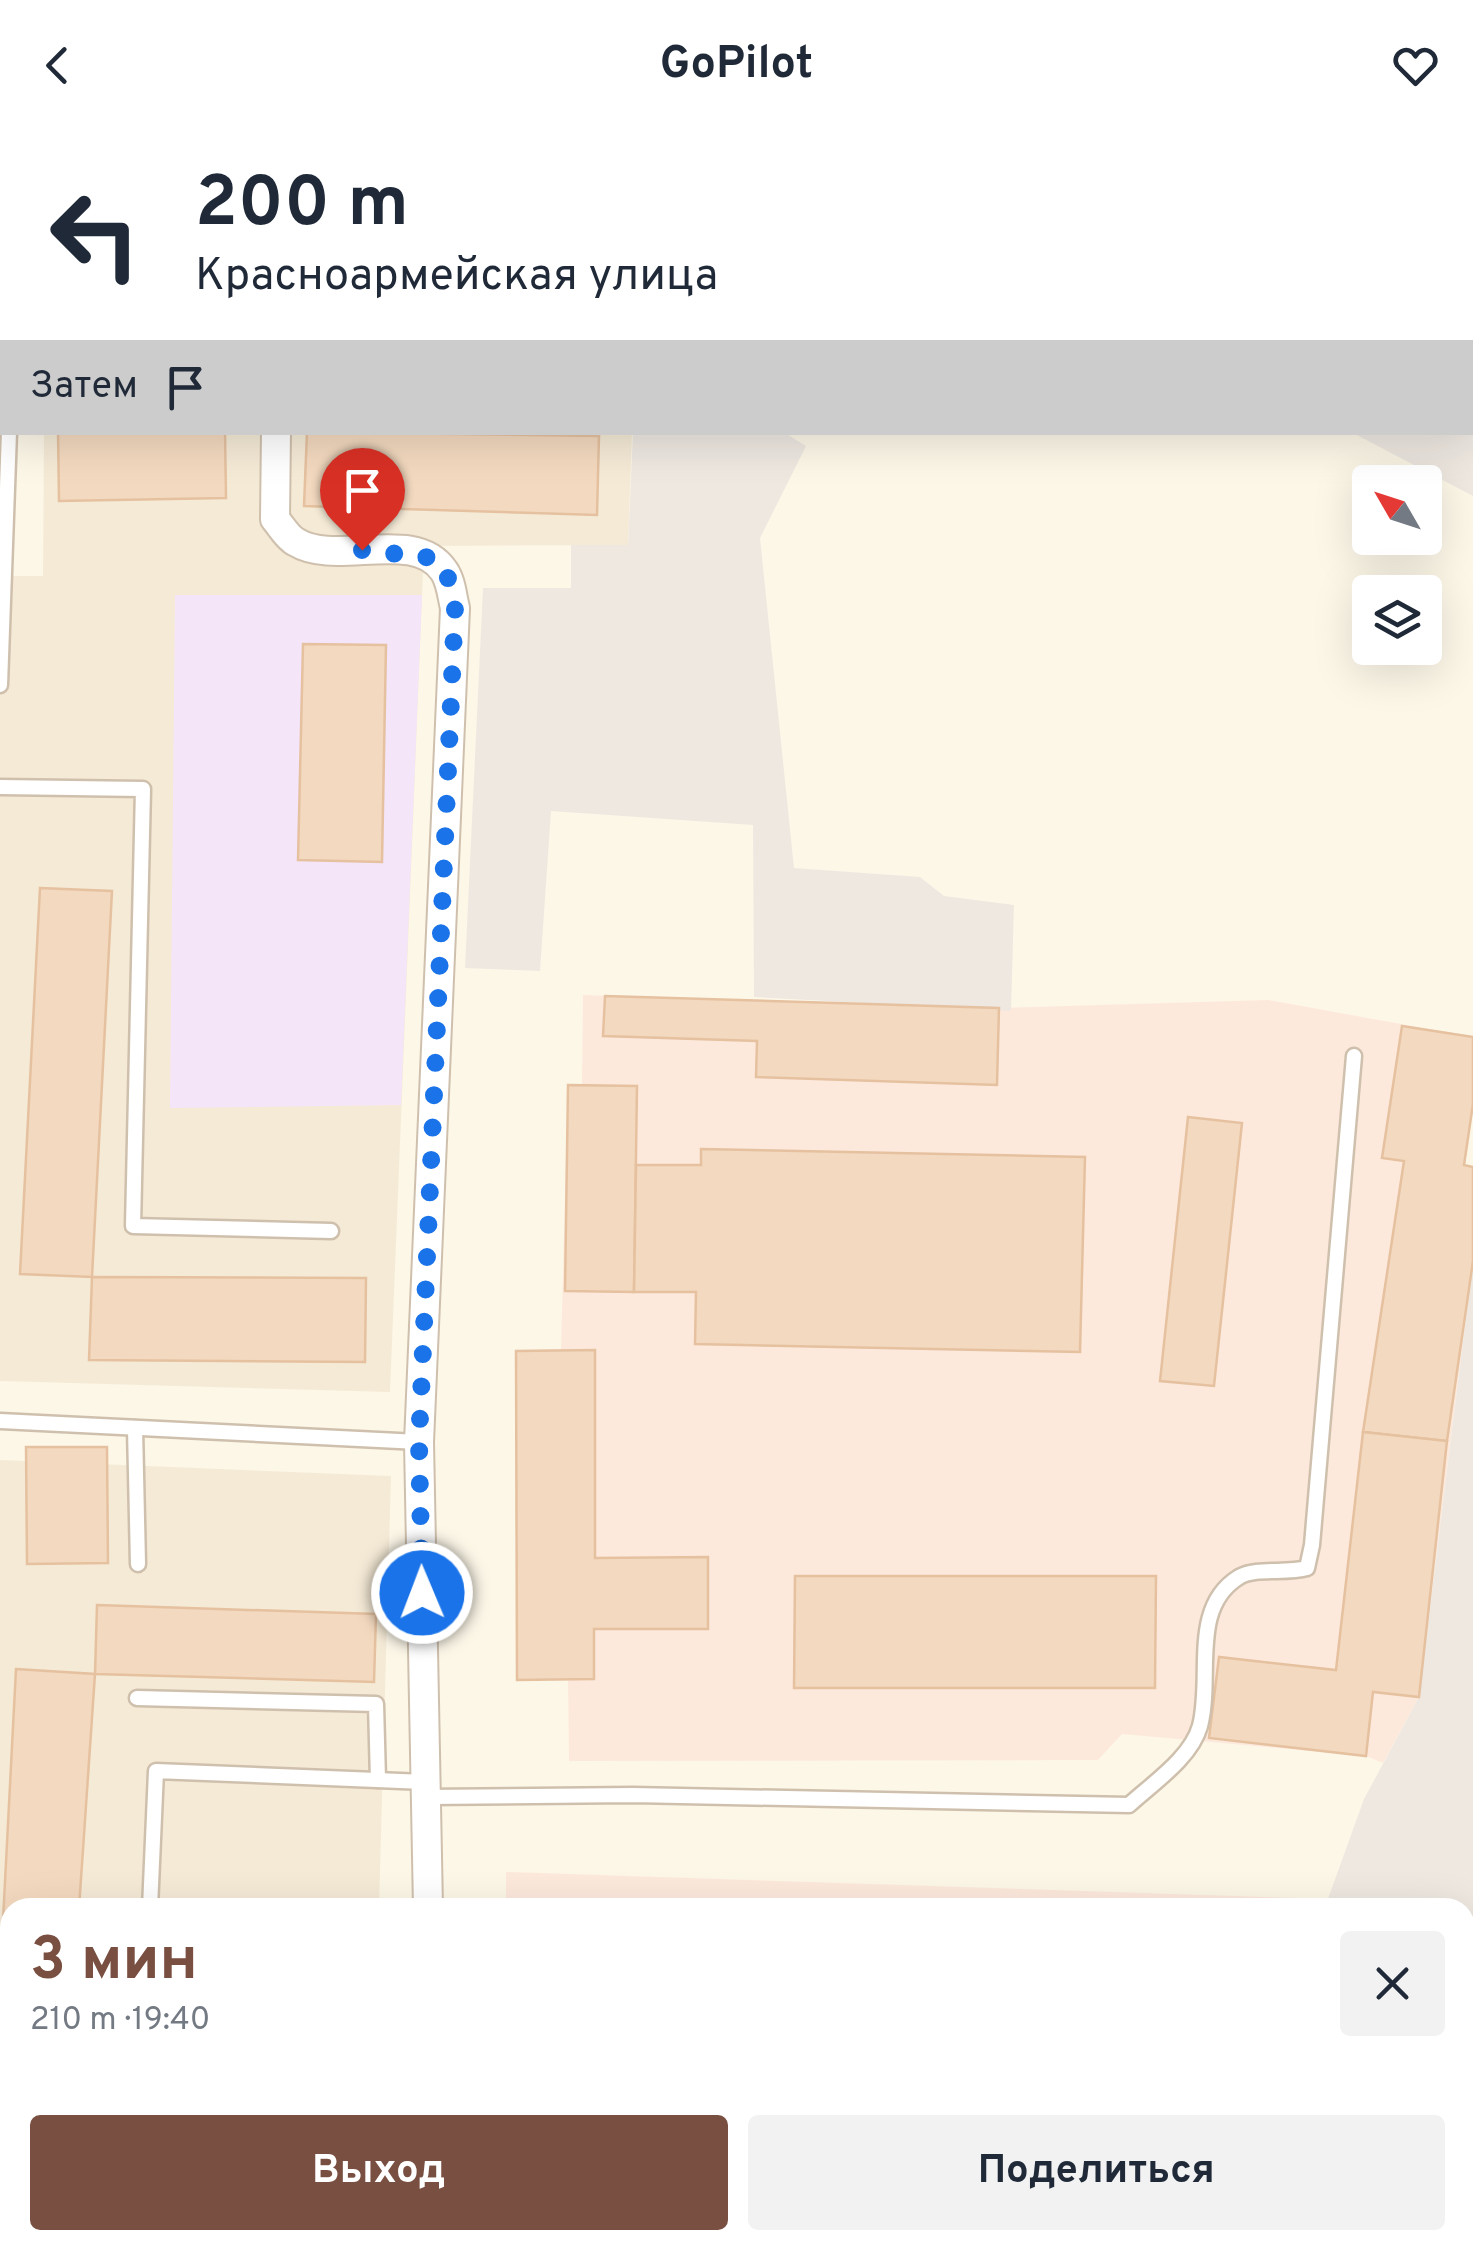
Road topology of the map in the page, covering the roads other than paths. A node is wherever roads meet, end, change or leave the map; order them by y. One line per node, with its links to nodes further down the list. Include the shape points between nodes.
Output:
1 (9, 435): 3 (lane)
2 (276, 435): 9 (street, via 276,519 296,542 434,558 447,574 455,608)
3 (0, 686)
4 (0, 787): 6 (lane, via 144,789 133,1226)
5 (1354, 1056): 13 (lane, via 1306,1568 1244,1574 1218,1592 1200,1725 1190,1748 1130,1805)
6 (331, 1231)
7 (0, 1421): 8 (lane)
8 (135, 1428): 9 (lane); 10 (lane)
9 (419, 1442): 13 (street)
10 (138, 1564)
11 (137, 1698): 12 (lane, via 376,1704)
12 (378, 1780): 13 (lane); 14 (lane, via 156,1771)
13 (426, 1789): 15 (street)
14 (150, 1898)
15 (428, 1898)

